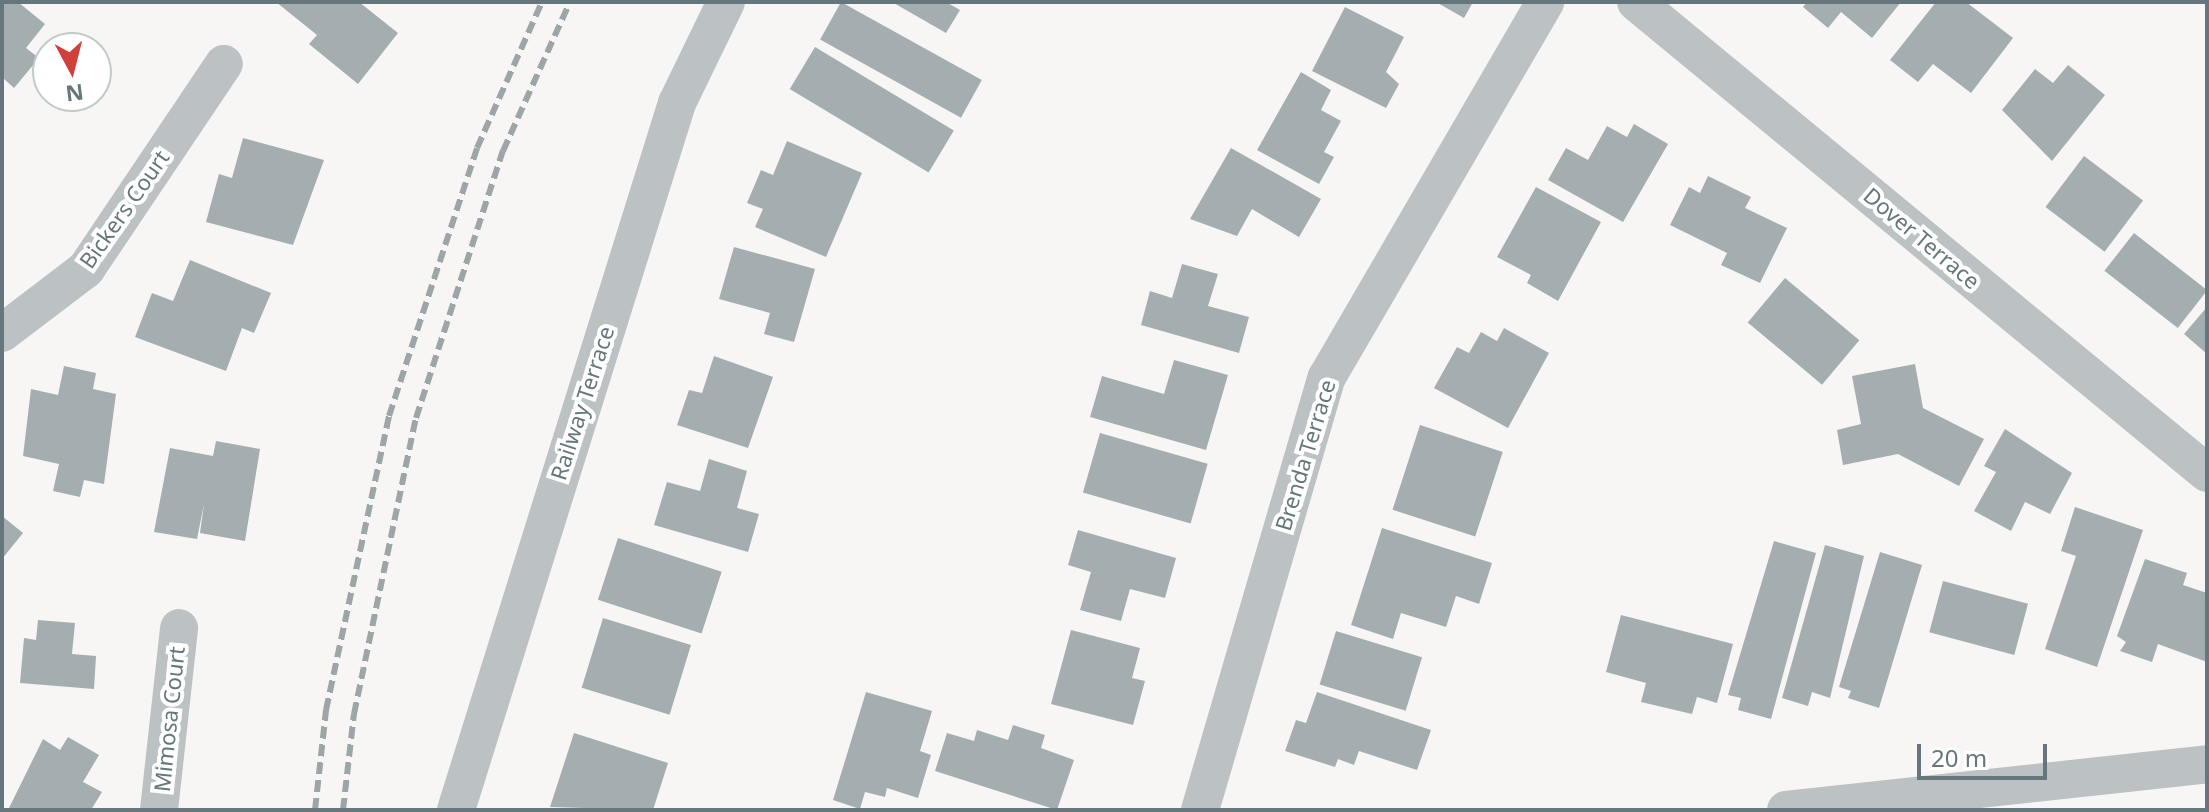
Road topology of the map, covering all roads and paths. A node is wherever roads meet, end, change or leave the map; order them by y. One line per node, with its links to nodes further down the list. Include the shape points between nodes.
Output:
1 (726, 2): 11 (street, Railway Terrace, via 677,103)
2 (1545, 2): 12 (street, Brenda Terrace, via 1327,377)
3 (1636, 2): 6 (street, Dover Terrace)
4 (224, 64): 5 (street, Bickers Court, via 86,269)
5 (2, 333)
6 (2207, 473)
7 (179, 628): 10 (street, Mimosa Court)
8 (2207, 764): 9 (street)
9 (1881, 804): 13 (street)
10 (159, 810)
11 (456, 810)
12 (1200, 810)
13 (1786, 810)

